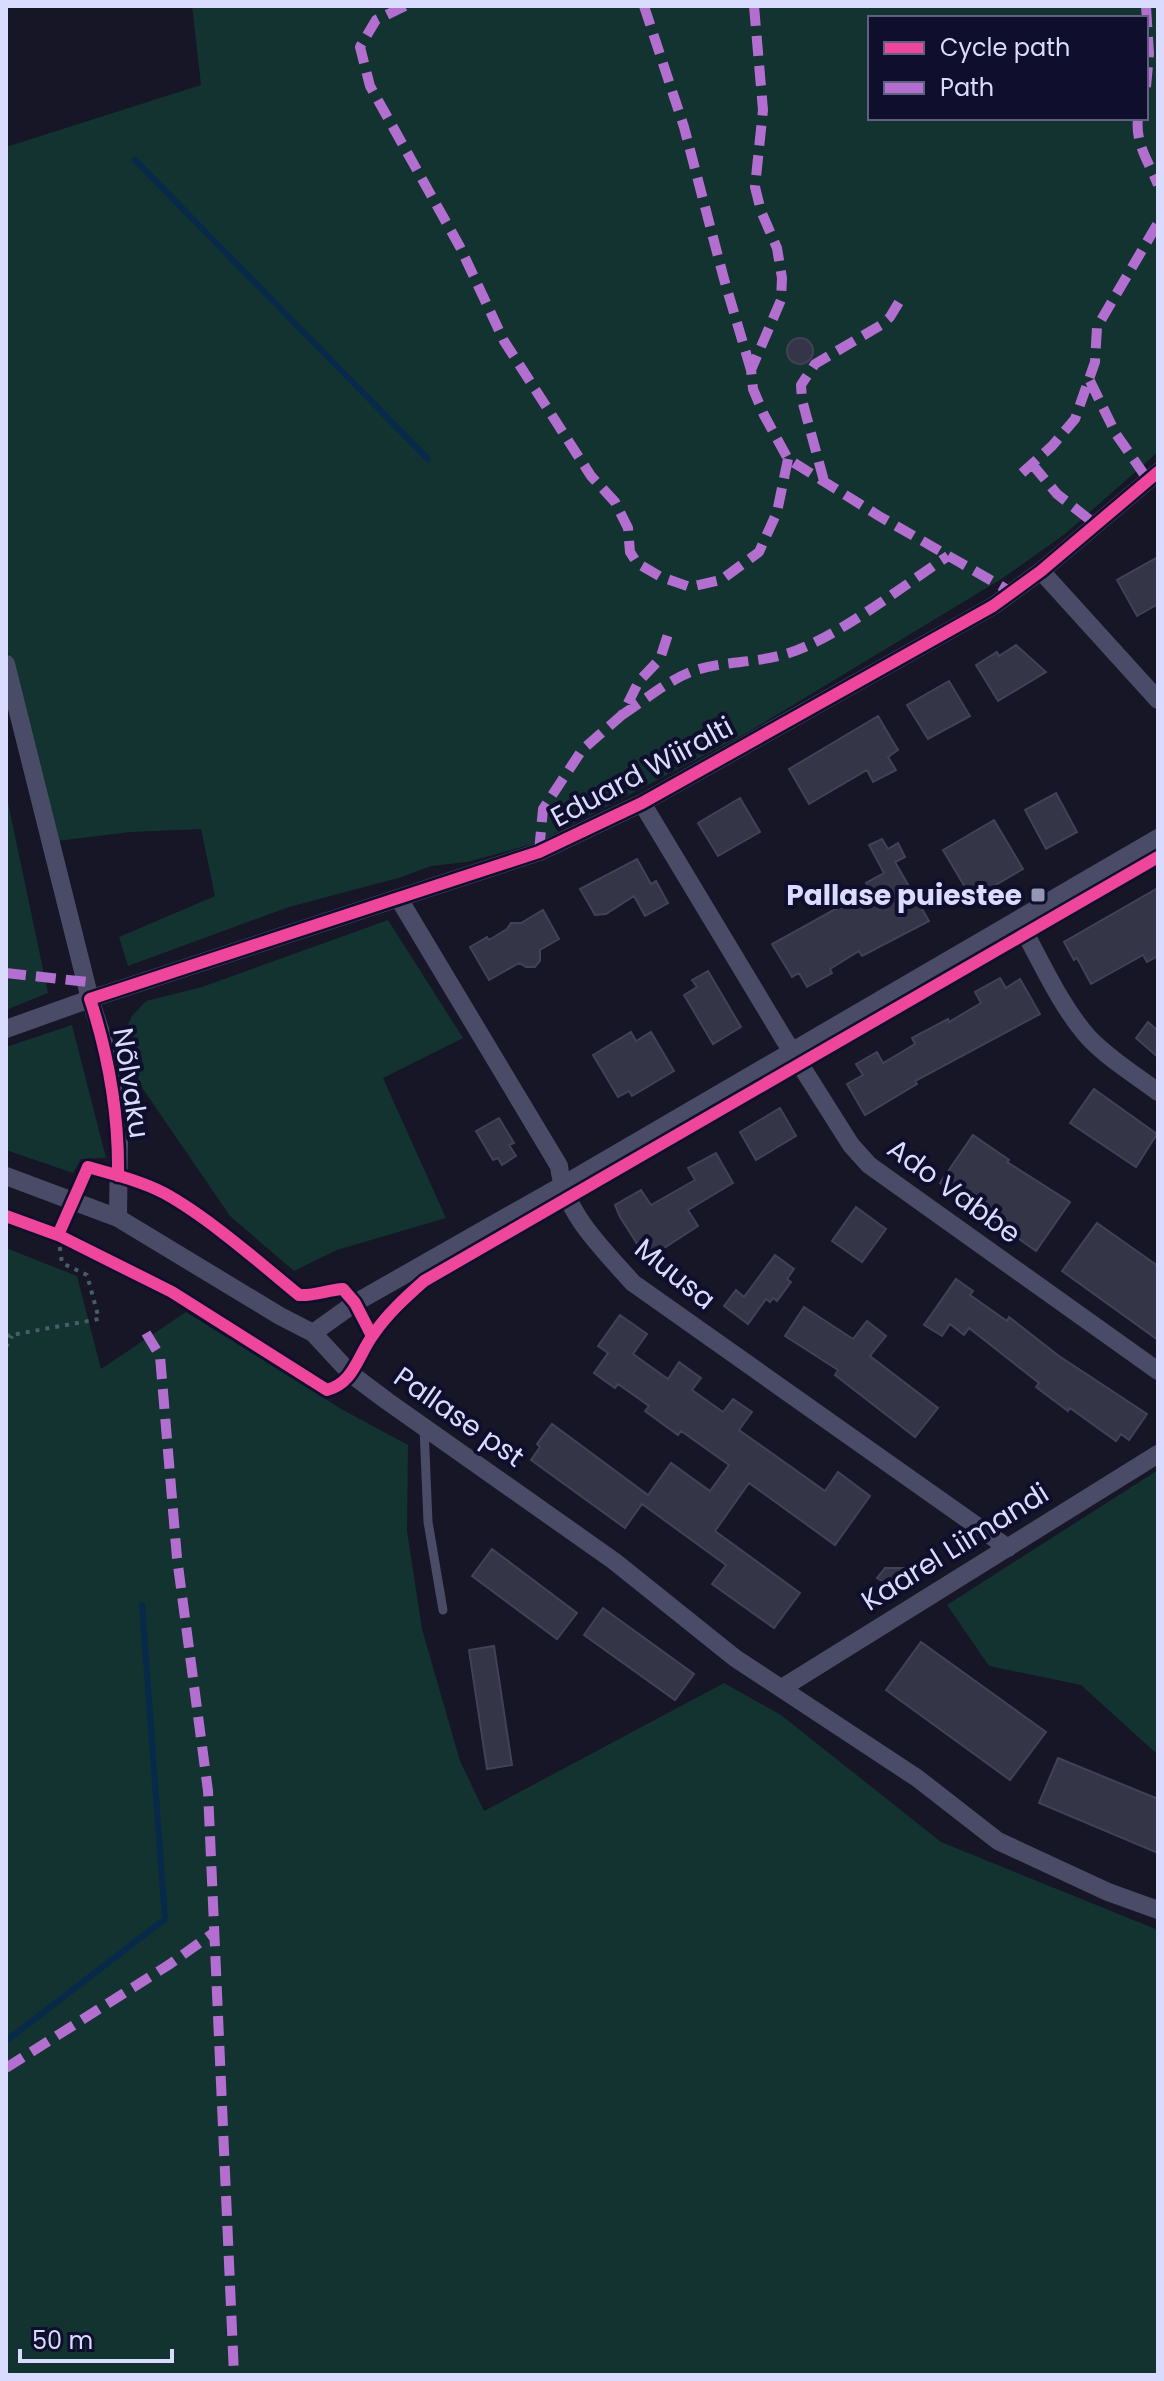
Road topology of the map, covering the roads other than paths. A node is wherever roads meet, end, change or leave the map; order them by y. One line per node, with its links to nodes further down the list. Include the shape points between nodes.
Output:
1 (1158, 472): 2 (street, Eduard Wiiralti)
2 (1041, 571): 4 (street); 5 (street, Eduard Wiiralti, via 993,606)
3 (6, 664): 9 (street, Nõlvaku)
4 (1158, 700)
5 (642, 803): 7 (street, Eduard Wiiralti, via 539,852); 11 (street, Ado Vabbe)
6 (1158, 838): 8 (street)
7 (399, 899): 9 (street, Eduard Wiiralti); 14 (street, Muusa, via 559,1166)
8 (1018, 920): 11 (street); 12 (street, via 1089,1038)
9 (90, 999): 10 (street, Eduard Wiiralti); 15 (street, Nõlvaku, via 113,1090 119,1141)
10 (6, 1029)
11 (793, 1051): 14 (street); 17 (street, Ado Vabbe, via 869,1165)
12 (1158, 1092)
13 (6, 1176): 15 (street, Pallase pst)
14 (561, 1186): 16 (street, via 355,1303); 20 (street, Muusa, via 579,1217 633,1283)
15 (118, 1218): 16 (street, Pallase pst)
16 (313, 1333): 18 (street, Pallase pst, via 351,1374)
17 (1158, 1371)
18 (424, 1428): 21 (lane, via 428,1522); 22 (street, Pallase pst, via 614,1561 735,1658)
19 (1158, 1454): 20 (street, Kaarel Liimandi)
20 (1008, 1548): 22 (street, Kaarel Liimandi)
21 (443, 1610)
22 (782, 1688): 23 (street, Pallase pst, via 917,1778 998,1841)
23 (1158, 1910)

